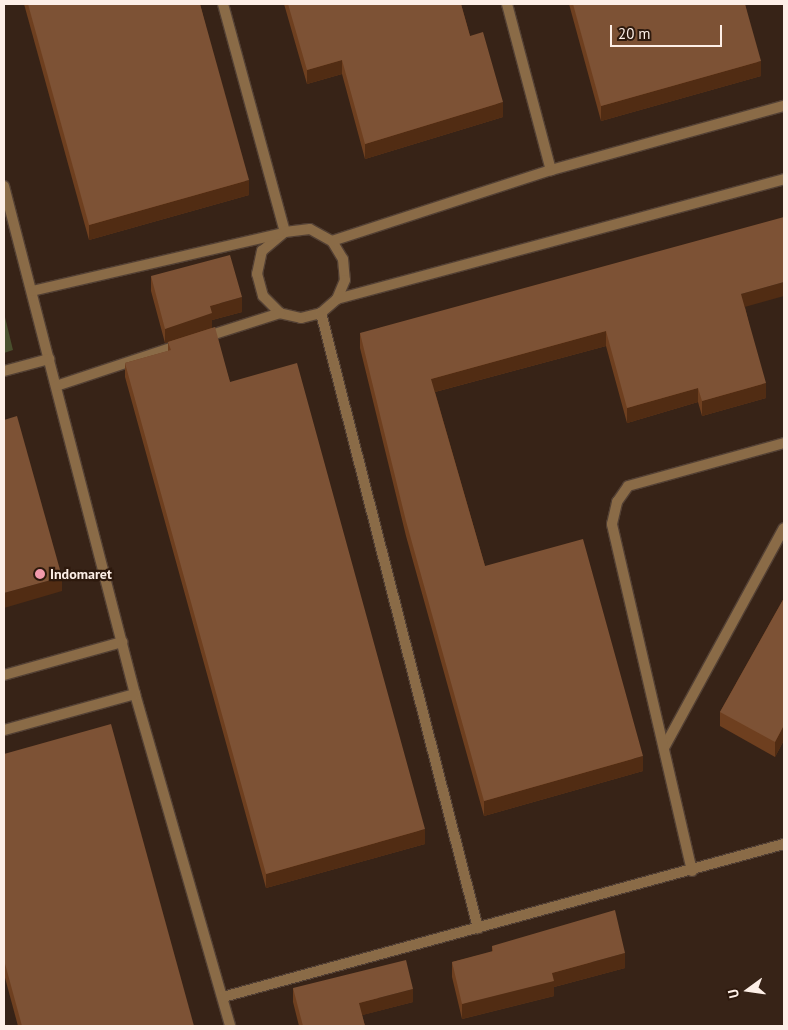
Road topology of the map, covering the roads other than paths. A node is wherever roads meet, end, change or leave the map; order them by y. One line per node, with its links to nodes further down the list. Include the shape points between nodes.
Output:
1 (223, 4): 7 (street)
2 (507, 4): 4 (street)
3 (784, 106): 4 (street)
4 (552, 170): 8 (street)
5 (784, 179): 10 (street)
6 (4, 186): 9 (street)
7 (282, 233): 8 (street, via 310,229); 9 (street); 11 (street, via 262,251 257,274 263,296)
8 (332, 241): 10 (street, via 343,259 345,280)
9 (32, 291): 13 (street)
10 (337, 299): 12 (street)
11 (280, 313): 12 (street, via 301,318); 15 (street)
12 (321, 313): 25 (street)
13 (48, 359): 14 (street); 15 (street)
14 (4, 371)
15 (56, 386): 18 (street)
16 (784, 443): 22 (street, via 628,486 616,502 612,524)
17 (784, 528): 22 (street)
18 (122, 642): 19 (street); 20 (street)
19 (4, 675)
20 (135, 694): 21 (street); 26 (street)
21 (4, 730)
22 (664, 746): 24 (street)
23 (784, 844): 24 (street)
24 (692, 871): 25 (street)
25 (478, 928): 26 (street)
26 (223, 997): 27 (street)
27 (230, 1026)

